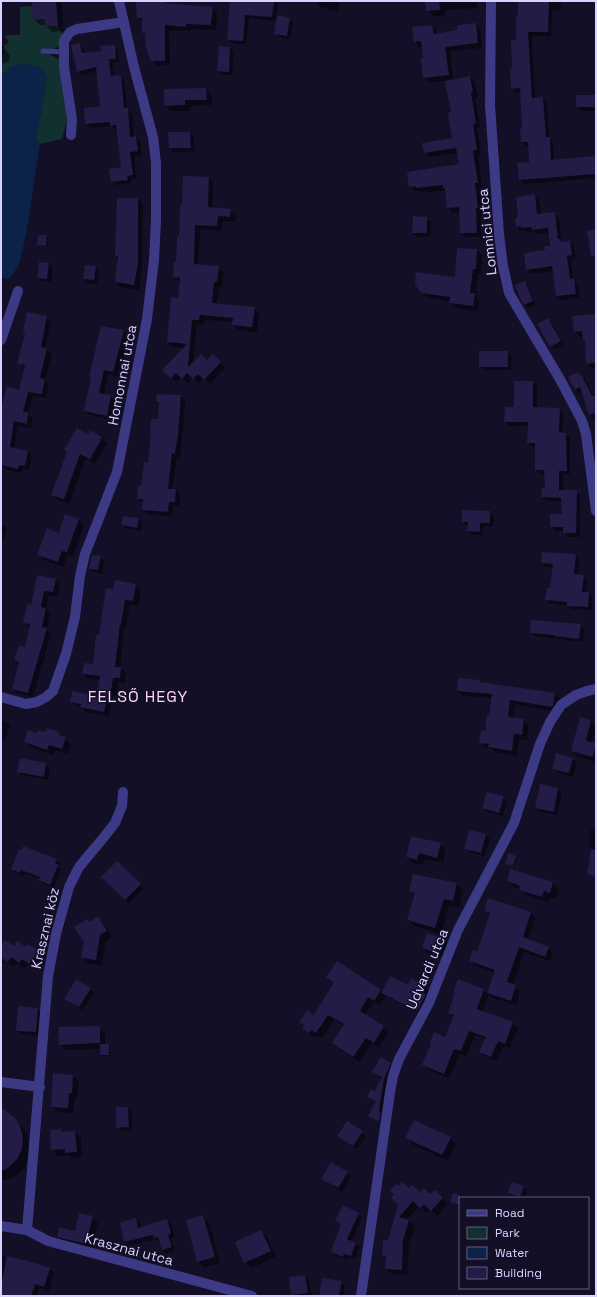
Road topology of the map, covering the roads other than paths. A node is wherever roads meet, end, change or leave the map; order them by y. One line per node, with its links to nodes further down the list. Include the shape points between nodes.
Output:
1 (119, 1): 3 (street, Homonnai utca)
2 (491, 1): 9 (street, Lomnici utca, via 490,105 498,234 503,266 509,293 582,421)
3 (124, 22): 5 (street, via 70,32 64,41); 11 (street, Homonnai utca, via 153,137 156,163 154,260 145,327 117,472 85,554 76,617 53,691 37,702 26,704)
4 (43, 51): 5 (lane)
5 (64, 52): 6 (street, via 72,119)
6 (71, 135)
7 (18, 291): 8 (street)
8 (1, 340)
9 (596, 505)
10 (596, 690): 18 (street, Udvardi utca, via 576,695 561,705 550,722 540,744 514,823 468,909 429,1003 393,1076)
11 (1, 697)
12 (123, 792): 14 (street, Krasznai köz, via 122,806 115,822 79,867 69,887 48,976)
13 (1, 1082): 14 (street)
14 (40, 1087): 16 (street, Krasznai köz)
15 (1, 1226): 16 (street, Krasznai utca)
16 (27, 1230): 17 (street, Krasznai utca, via 48,1241)
17 (252, 1296)
18 (361, 1296)

